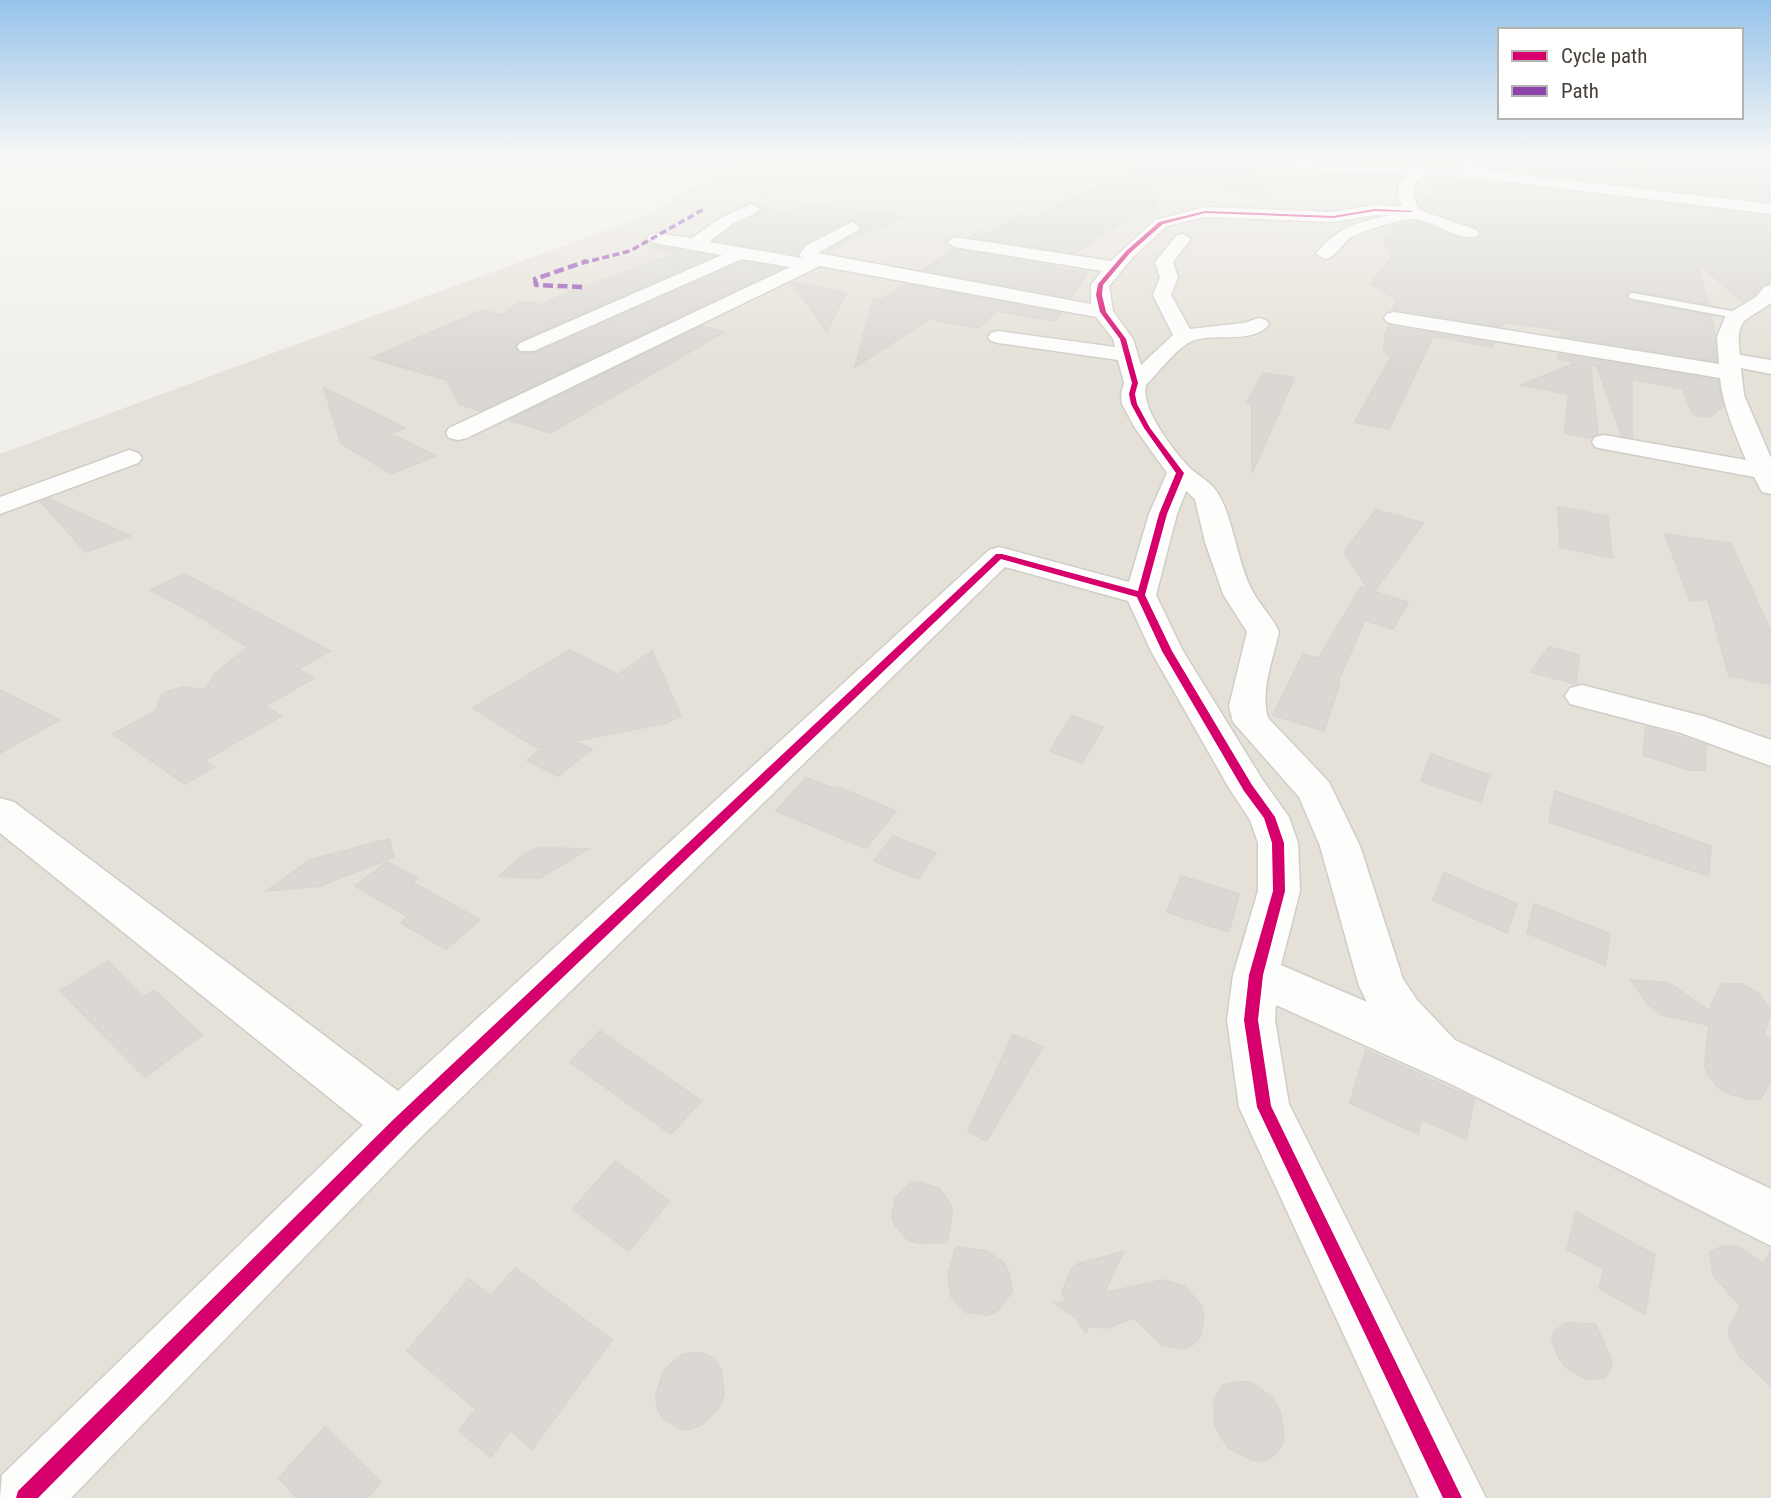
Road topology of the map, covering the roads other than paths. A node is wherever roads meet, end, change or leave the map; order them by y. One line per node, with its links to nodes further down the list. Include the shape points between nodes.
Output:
1 (719, 227): 12 (street)
2 (852, 227): 15 (street, via 813,249 808,255)
3 (1157, 227): 16 (street)
4 (1356, 227): 8 (street)
5 (1454, 227): 6 (street)
6 (1471, 233)
7 (1313, 236): 8 (street)
8 (1341, 236): 14 (street)
9 (653, 238): 12 (street)
10 (1183, 239): 23 (street, via 1164,262 1169,277 1162,295)
11 (955, 242): 16 (street)
12 (695, 244): 13 (street)
13 (740, 253): 15 (street); 25 (street)
14 (1325, 254)
15 (814, 262): 19 (street); 29 (street)
16 (1115, 267): 19 (street, via 1100,285)
17 (1771, 291): 20 (street, via 1763,301)
18 (1633, 296): 20 (lane)
19 (1103, 312): 28 (street, via 1116,326)
20 (1736, 315): 26 (street, via 1727,337)
21 (1394, 318): 26 (street)
22 (1259, 324): 23 (street)
23 (1184, 336): 28 (street)
24 (999, 337): 28 (street)
25 (527, 347)
26 (1730, 366): 27 (street); 33 (street, via 1742,422)
27 (1771, 367)
28 (1132, 369): 32 (street, via 1134,404)
29 (458, 433)
30 (1604, 442): 33 (street)
31 (129, 458): 34 (street)
32 (1180, 472): 35 (street, via 1163,514); 40 (street, via 1208,499 1231,579 1263,632 1247,706 1251,722 1315,791 1340,846 1382,986 1400,1014)
33 (1768, 479)
34 (0, 506)
35 (1141, 595): 39 (street, via 1167,651 1269,817 1278,843 1279,891); 41 (street, via 999,556)
36 (1582, 696): 37 (street, via 1693,725)
37 (1771, 754)
38 (0, 812): 41 (street)
39 (1256, 975): 40 (street); 44 (street, via 1251,1020 1264,1107)
40 (1438, 1055): 42 (street)
41 (400, 1123): 43 (street)
42 (1771, 1218)
43 (24, 1498)
44 (1453, 1498)

